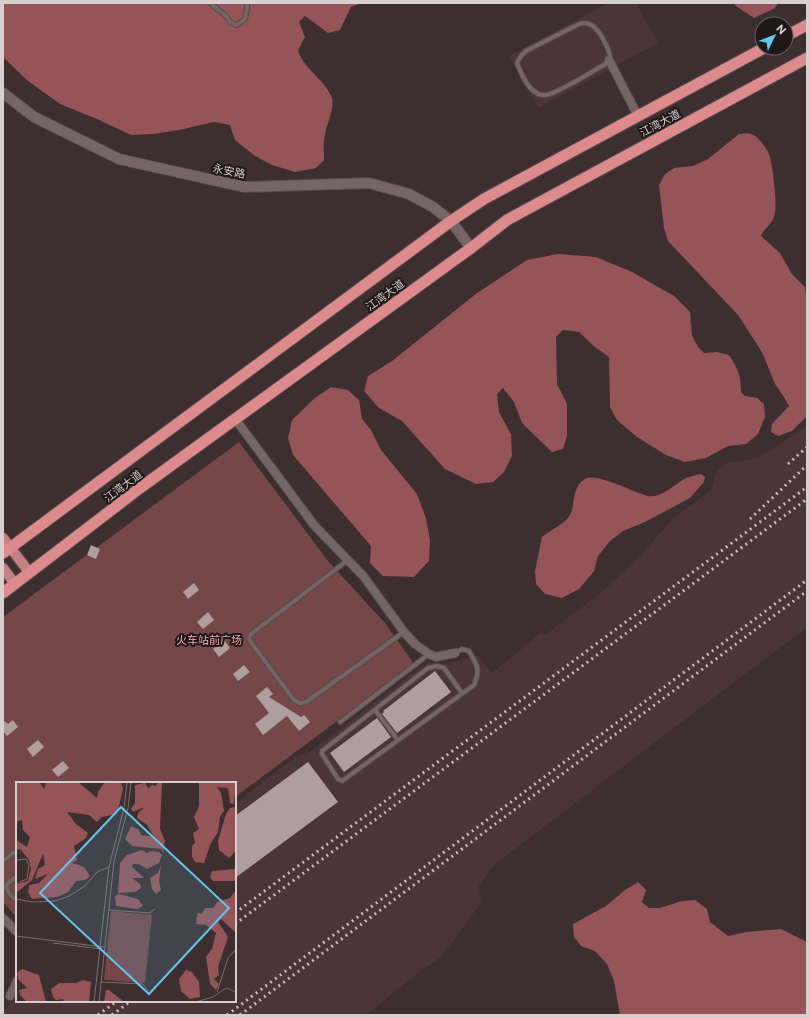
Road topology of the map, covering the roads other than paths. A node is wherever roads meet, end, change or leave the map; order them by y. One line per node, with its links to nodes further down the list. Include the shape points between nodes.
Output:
1 (210, 3): 2 (lane, via 231,23 238,25 245,19)
2 (247, 3)
3 (807, 25): 4 (highway)
4 (794, 32)
5 (754, 53): 9 (highway, 江湾大道)
6 (807, 58): 11 (highway, 江湾大道, via 507,220)
7 (609, 60): 7 (lane, via 610,55 597,29 585,23 526,51 520,56 518,63 532,90 545,95 585,76); 9 (street)
8 (3, 93): 10 (street, 永安路, via 34,117 119,160 244,187 369,183 408,194 433,207)
9 (638, 116): 10 (highway, 江湾大道, via 484,199)
10 (451, 221): 11 (street, 永安路); 14 (highway, 江湾大道)
11 (471, 248): 12 (highway, 江湾大道)
12 (236, 420): 15 (street, via 314,525); 17 (highway, 江湾大道, via 140,488)
13 (3, 538): 14 (main road)
14 (6, 550): 17 (main road)
15 (348, 560): 20 (street, via 364,577); 20 (lane, via 249,638 294,700 306,702)
16 (3, 568): 18 (main road)
17 (30, 572): 18 (highway, 江湾大道)
18 (15, 584): 19 (highway, 江湾大道)
19 (3, 593)
20 (404, 632): 22 (street)
21 (455, 653): 22 (street, via 436,657); 23 (lane, via 462,649 469,651 479,675 474,685)
22 (429, 654): 25 (lane)
23 (462, 693): 24 (lane, via 444,668 438,666 428,668); 26 (lane)
24 (375, 710): 26 (lane); 26 (lane, via 322,751 338,780 342,781)
25 (340, 722)
26 (398, 740)
27 (16, 851): 28 (lane)
28 (3, 861)
29 (16, 877): 30 (lane, via 6,884 6,888)
30 (16, 899)
31 (3, 918): 32 (street)
32 (16, 930)
33 (16, 983): 34 (street)
34 (10, 996)

